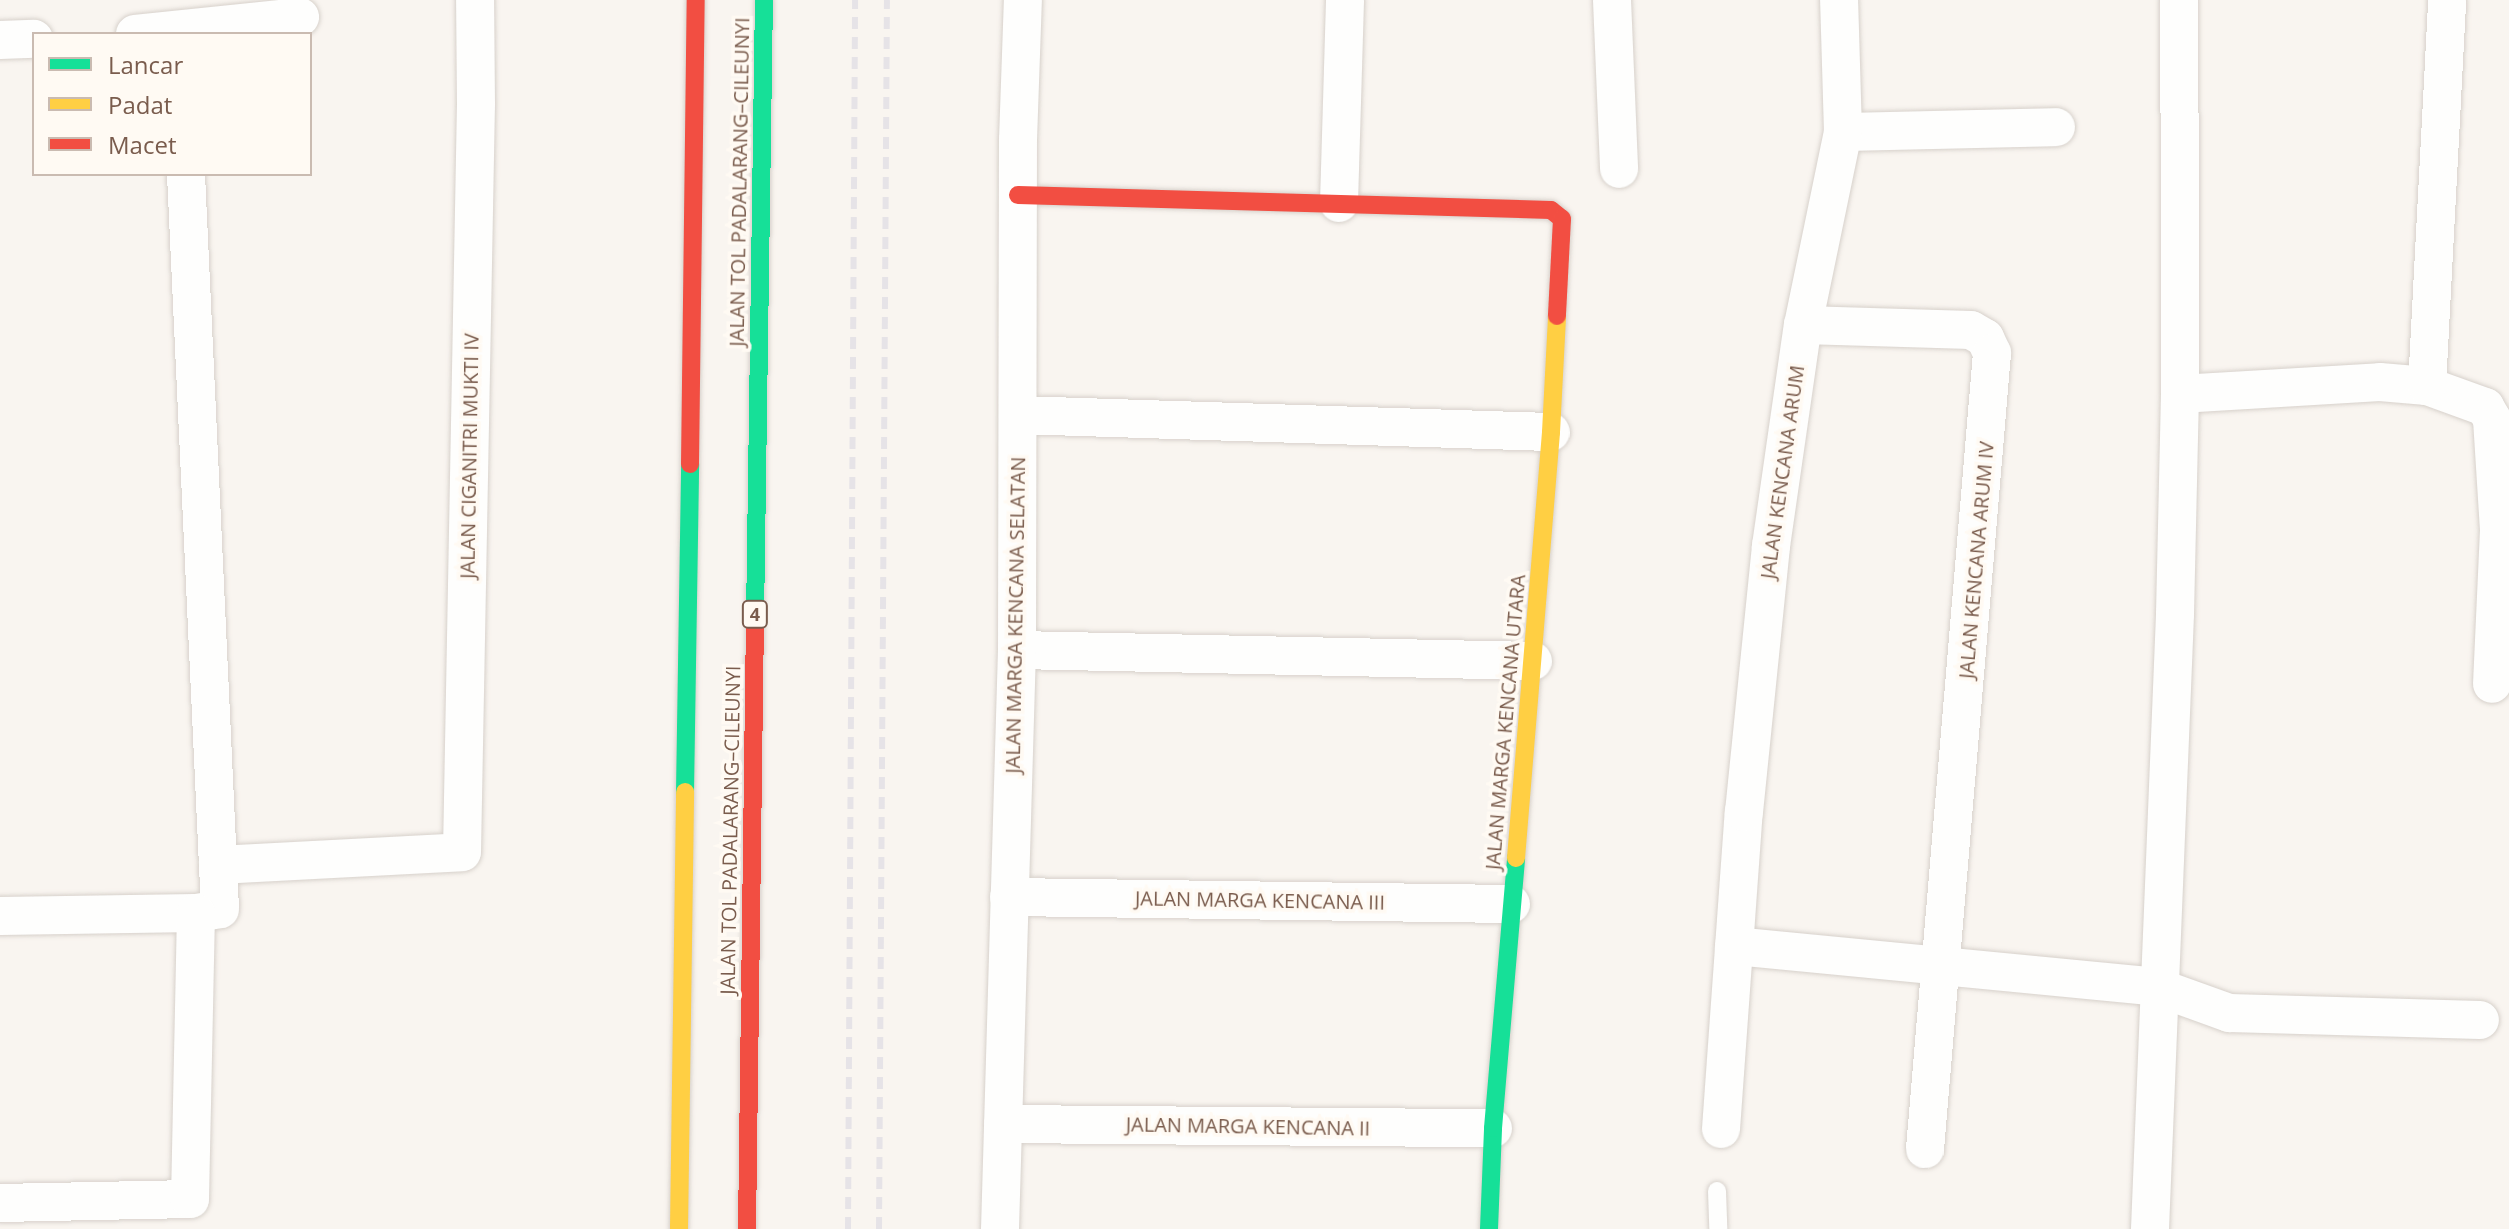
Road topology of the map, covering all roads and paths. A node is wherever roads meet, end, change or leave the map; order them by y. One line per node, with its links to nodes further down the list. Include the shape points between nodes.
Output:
1 (475, 0): 28 (street, JALAN CIGANITRI MUKTI IV, via 462,852)
2 (696, 0): 44 (main road)
3 (764, 0): 45 (main road, JALAN TOL PADALARANG–CILEUNYI / 4)
4 (1023, 0): 18 (street, JALAN MARGA KENCANA SELATAN)
5 (1345, 0): 19 (street)
6 (1612, 0): 16 (street)
7 (1839, 0): 15 (street, JALAN KENCANA ARUM)
8 (2179, 0): 22 (street)
9 (2447, 0): 21 (street)
10 (300, 17): 11 (street)
11 (187, 32)
12 (32, 39): 13 (street)
13 (0, 40)
14 (2056, 127): 15 (street)
15 (1843, 132): 20 (street, JALAN KENCANA ARUM)
16 (1619, 169)
17 (186, 176): 28 (street)
18 (1018, 195): 19 (main road); 23 (street, JALAN MARGA KENCANA SELATAN)
19 (1339, 203): 24 (main road, JALAN MARGA KENCANA UTARA, via 1551,210 1562,219)
20 (1803, 325): 33 (street, JALAN KENCANA ARUM, via 1771,546); 34 (street, JALAN KENCANA ARUM IV, via 1971,330 1985,338 1992,353)
21 (2427, 386): 22 (street, via 2380,382); 27 (street, via 2485,407 2492,419 2499,530)
22 (2180, 394): 35 (street)
23 (1018, 415): 24 (street); 25 (street, JALAN MARGA KENCANA SELATAN)
24 (1551, 432): 26 (main road, JALAN MARGA KENCANA UTARA)
25 (1017, 650): 26 (street); 29 (street, JALAN MARGA KENCANA SELATAN)
26 (1533, 661): 30 (main road, JALAN MARGA KENCANA UTARA)
27 (2492, 684)
28 (218, 865): 31 (street, via 220,909)
29 (1009, 897): 30 (street, JALAN MARGA KENCANA III); 37 (street, JALAN MARGA KENCANA SELATAN)
30 (1511, 904): 38 (main road, JALAN MARGA KENCANA UTARA)
31 (196, 913): 32 (street); 43 (street)
32 (0, 916)
33 (1734, 946): 34 (street); 39 (street, JALAN KENCANA ARUM)
34 (1942, 968): 35 (street); 40 (street, JALAN KENCANA ARUM IV)
35 (2157, 987): 36 (street, via 2229,1013); 49 (street)
36 (2480, 1020)
37 (1003, 1124): 38 (street, JALAN MARGA KENCANA II); 46 (street, JALAN MARGA KENCANA SELATAN)
38 (1493, 1128): 47 (main road, JALAN MARGA KENCANA UTARA)
39 (1721, 1129)
40 (1925, 1149)
41 (1717, 1191): 48 (lane)
42 (0, 1203): 43 (street)
43 (190, 1214)
44 (679, 1229)
45 (747, 1229)
46 (1000, 1229)
47 (1489, 1229)
48 (1718, 1229)
49 (2150, 1229)

